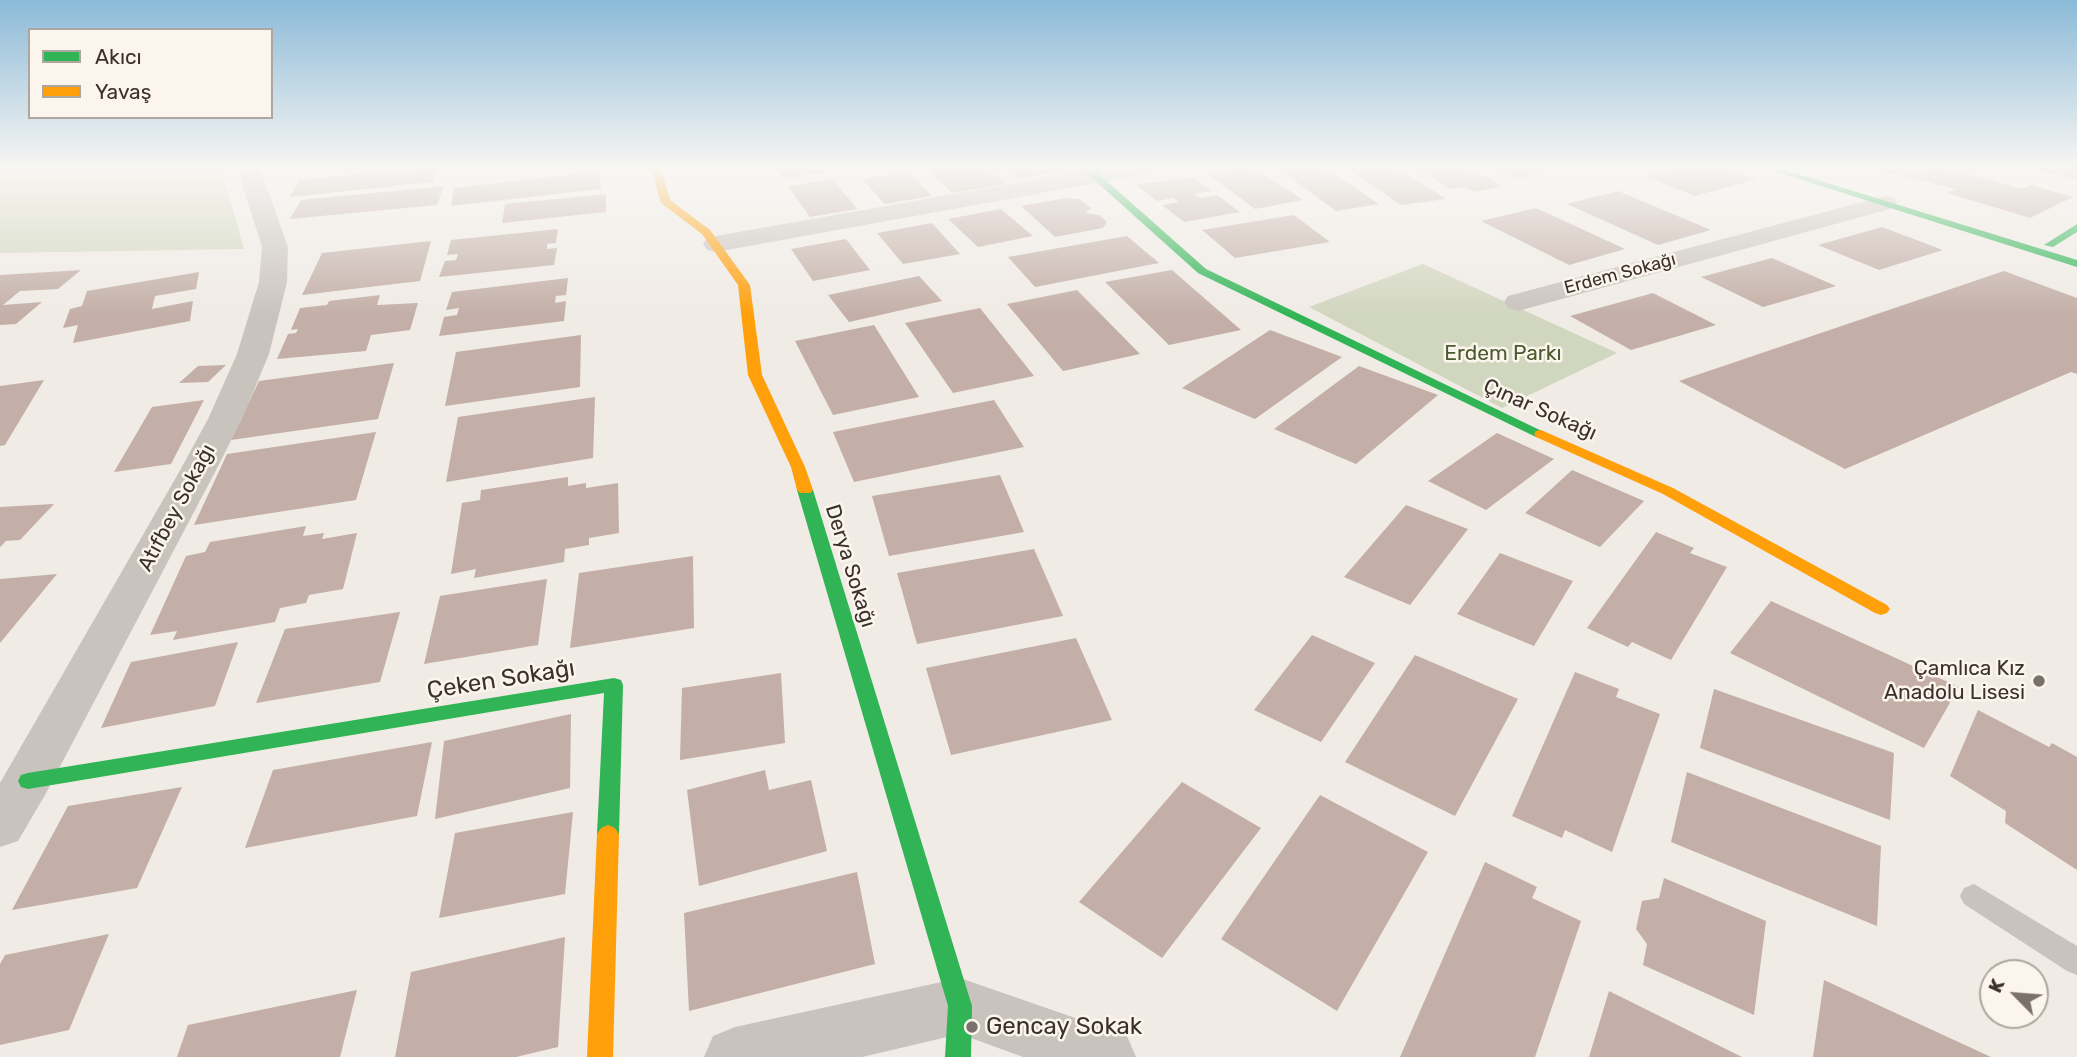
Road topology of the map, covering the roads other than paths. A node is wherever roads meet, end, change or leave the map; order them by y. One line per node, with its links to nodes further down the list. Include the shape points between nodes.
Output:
1 (265, 217): 15 (street, Atıfbey Sokağı, via 275,247 273,282 260,335 219,430)
2 (687, 217): 9 (street, Derya Sokağı)
3 (855, 217): 9 (street)
4 (1142, 217): 14 (street, Çınar Sokağı, via 1202,271 1458,396 1668,491)
5 (1832, 217): 13 (street, Erdem Sokağı)
6 (1930, 217): 12 (street)
7 (1963, 217): 10 (street)
8 (2077, 228): 10 (street)
9 (716, 244): 19 (street, Derya Sokağı, via 744,285 755,375 798,467)
10 (2049, 245): 11 (street)
11 (2077, 254)
12 (2077, 264)
13 (1518, 302)
14 (1881, 610)
15 (28, 781): 16 (street, Atıfbey Sokağı); 20 (street, Çeken Sokağı, via 614,685)
16 (0, 826)
17 (1974, 896): 18 (lane)
18 (2077, 962)
19 (959, 1031): 21 (street); 22 (street)
20 (600, 1057)
21 (735, 1057)
22 (1104, 1057)

